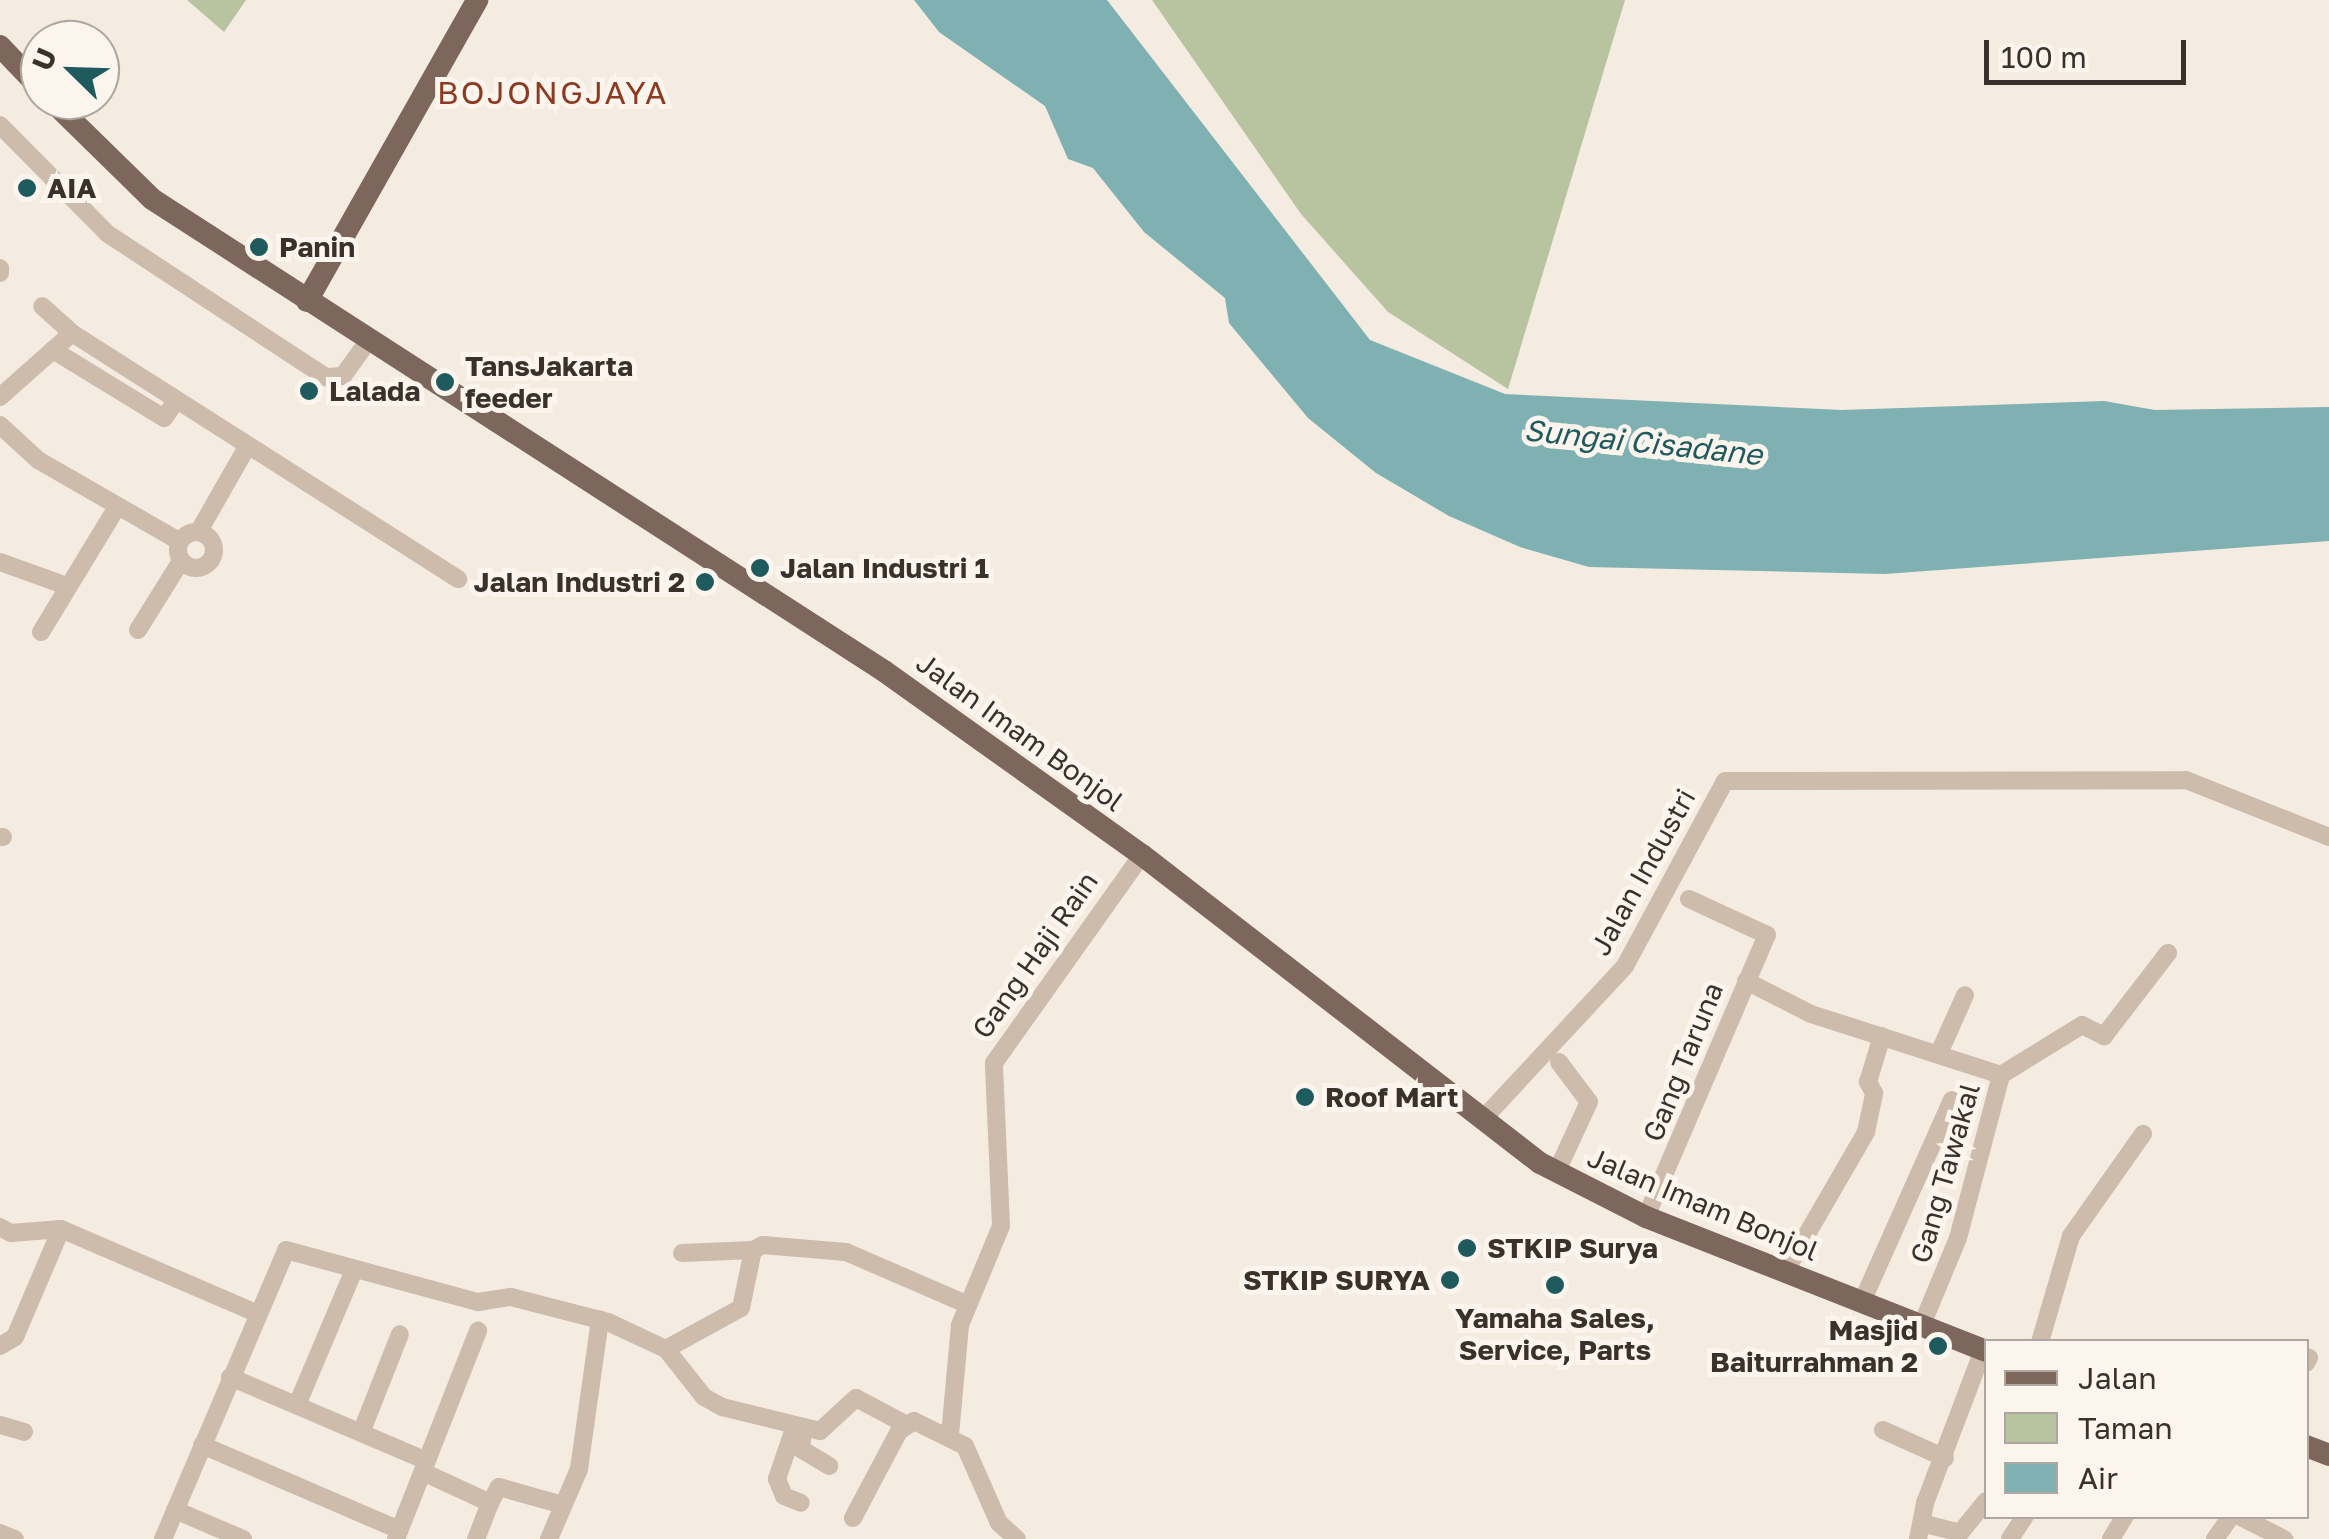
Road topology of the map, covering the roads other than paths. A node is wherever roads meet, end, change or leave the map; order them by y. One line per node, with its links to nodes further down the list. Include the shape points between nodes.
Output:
1 (478, 0): 6 (main road)
2 (0, 46): 3 (main road)
3 (20, 67)
4 (70, 120): 6 (main road, Jalan Imam Bonjol, via 121,174)
5 (0, 124): 9 (street, via 108,234 326,376 343,376)
6 (307, 301): 9 (main road, Jalan Imam Bonjol)
7 (42, 306): 8 (street)
8 (72, 334): 10 (street); 12 (street)
9 (368, 341): 25 (main road, Jalan Imam Bonjol, via 863,656)
10 (53, 350): 11 (street); 12 (street, via 164,418)
11 (0, 396)
12 (176, 400): 14 (street)
13 (0, 425): 15 (street, via 38,460)
14 (247, 448): 16 (street); 20 (street)
15 (118, 507): 17 (street); 21 (street)
16 (198, 531): 17 (street); 18 (street, via 212,542 212,560 196,568)
17 (180, 541): 18 (street)
18 (180, 560): 22 (street)
19 (3, 561): 21 (street)
20 (458, 580)
21 (64, 585): 23 (street)
22 (138, 630)
23 (40, 632)
24 (2329, 837): 35 (street, Jalan Industri, via 2186,780 1724,781 1625,966)
25 (1142, 855): 35 (main road, Jalan Imam Bonjol); 46 (street, Gang Haji Rain, via 996,1058 1001,1226)
26 (1689, 899): 28 (street, Gang Taruna, via 1767,930)
27 (2168, 953): 33 (street, Gang Tawakal, via 2104,1036 2089,1026 2072,1029)
28 (1746, 981): 30 (street, via 1789,1006); 38 (street, Gang Taruna, via 1692,1122)
29 (1965, 994): 31 (street)
30 (1882, 1036): 31 (street); 44 (street, via 1868,1082 1874,1092 1866,1132)
31 (1940, 1051): 33 (street)
32 (1559, 1062): 37 (street, via 1589,1102)
33 (2002, 1075): 49 (street, Gang Tawakal, via 1958,1238)
34 (1952, 1100): 45 (street)
35 (1483, 1120): 37 (main road, Jalan Imam Bonjol)
36 (2143, 1134): 52 (street, via 2071,1236)
37 (1556, 1173): 38 (main road, Jalan Imam Bonjol)
38 (1646, 1218): 44 (main road, Jalan Imam Bonjol)
39 (0, 1227): 40 (street)
40 (61, 1228): 47 (street); 53 (street, via 14,1337)
41 (753, 1250): 42 (street); 46 (street, via 832,1248); 54 (street, via 742,1308)
42 (682, 1253)
43 (354, 1270): 47 (street, via 280,1253); 48 (street, via 478,1302 511,1297); 58 (street)
44 (1786, 1272): 45 (main road, Jalan Imam Bonjol)
45 (1862, 1302): 49 (main road, Jalan Imam Bonjol)
46 (966, 1304): 65 (street, Gang Haji Rain)
47 (256, 1313): 57 (street)
48 (600, 1319): 54 (street); 73 (street, via 582,1457)
49 (1921, 1327): 55 (main road, Jalan Imam Bonjol)
50 (478, 1331): 68 (street)
51 (400, 1334): 64 (street)
52 (2041, 1339)
53 (0, 1346)
54 (666, 1350): 61 (street, via 707,1400)
55 (1984, 1350)
56 (1984, 1353): 67 (street)
57 (230, 1377): 58 (street); 66 (street)
58 (297, 1404): 64 (street)
59 (905, 1424): 61 (street, via 856,1398 825,1430); 65 (street); 75 (street)
60 (0, 1425): 63 (street)
61 (799, 1427): 69 (street, via 801,1449); 71 (street, via 777,1479 784,1496)
62 (1883, 1430): 67 (street)
63 (24, 1432)
64 (362, 1433): 68 (street)
65 (950, 1435): 77 (street, via 976,1462)
66 (202, 1445): 74 (street); 80 (street)
67 (1945, 1458): 78 (street, via 1925,1504)
68 (425, 1466): 70 (street); 80 (street)
69 (829, 1466)
70 (490, 1503): 73 (street, via 499,1486); 84 (street)
71 (801, 1503)
72 (1984, 1503): 78 (street, via 1960,1533)
73 (563, 1505): 85 (street)
74 (175, 1510): 82 (street); 83 (street)
75 (852, 1518)
76 (2245, 1519): 87 (street)
77 (996, 1531): 86 (street)
78 (1922, 1531)
79 (0, 1532): 81 (street)
80 (397, 1534)
81 (16, 1539)
82 (163, 1539)
83 (243, 1539)
84 (476, 1539)
85 (549, 1539)
86 (1018, 1539)
87 (2284, 1539)

